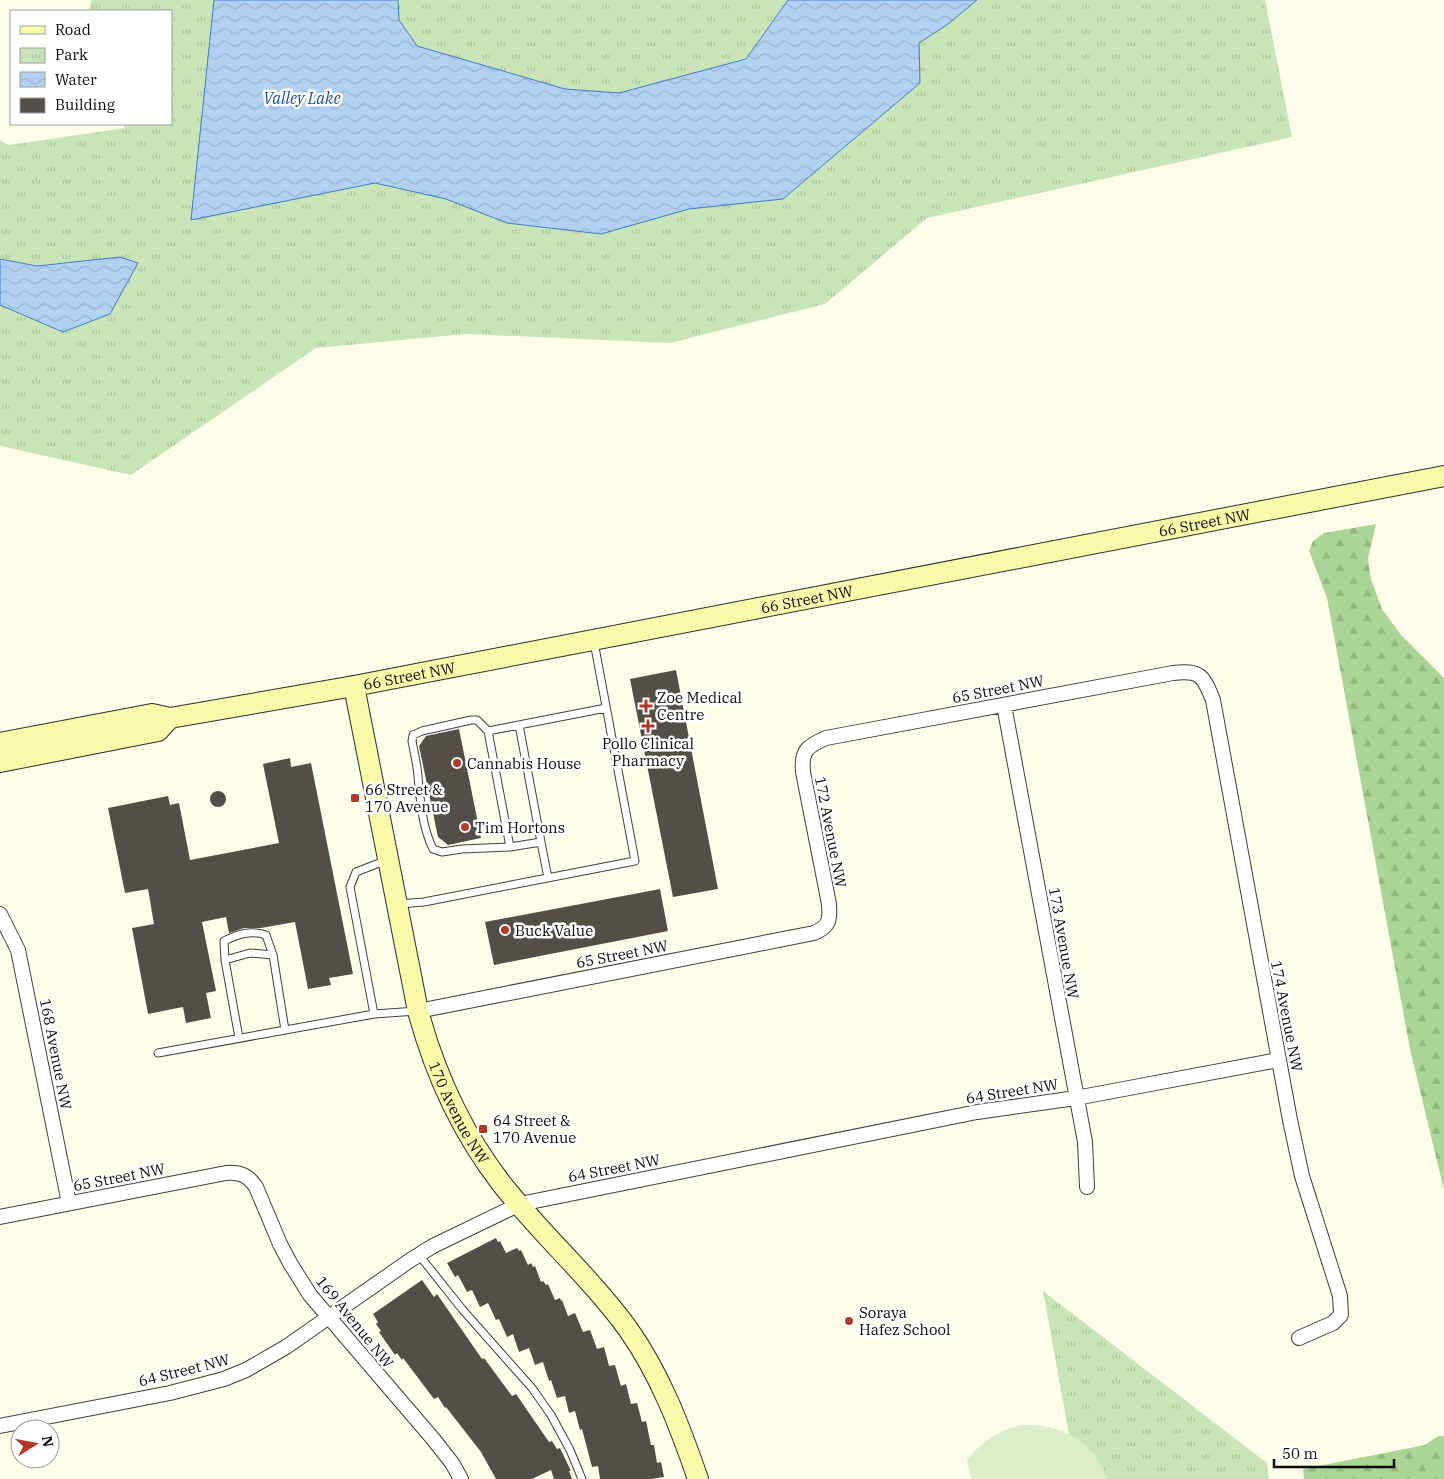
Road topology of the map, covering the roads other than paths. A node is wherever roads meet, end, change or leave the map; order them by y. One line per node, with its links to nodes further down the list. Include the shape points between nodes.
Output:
1 (1444, 476): 2 (main road, 66 Street NW)
2 (593, 639): 4 (main road, 66 Street NW); 6 (lane)
3 (1198, 674): 5 (street, 65 Street NW, via 1187,671 1173,673); 27 (street, 174 Avenue NW, via 1213,700)
4 (354, 686): 7 (main road, 66 Street NW); 15 (main road, 170 Avenue NW)
5 (1004, 705): 11 (street, 65 Street NW, via 826,738); 28 (street, 173 Avenue NW)
6 (606, 708): 8 (lane); 16 (lane, via 635,861)
7 (170, 718): 10 (main road, 66 Street NW, via 152,714); 12 (main road, 66 Street NW, via 158,731)
8 (519, 725): 9 (lane); 13 (lane)
9 (488, 731): 14 (lane); 14 (lane, via 477,720 471,720 413,735 419,791 433,849 442,852)
10 (0, 743)
11 (806, 750): 19 (street, 172 Avenue NW, via 802,760 803,772 829,904)
12 (0, 762)
13 (541, 842): 14 (lane); 16 (lane)
14 (510, 847)
15 (387, 860): 17 (main road, 170 Avenue NW); 23 (lane, via 356,872 350,886)
16 (548, 878): 17 (lane, via 424,902)
17 (396, 904): 22 (main road, 170 Avenue NW)
18 (0, 914): 31 (street, 168 Avenue NW, via 18,950)
19 (829, 922): 22 (street, 65 Street NW, via 814,933)
20 (273, 955): 21 (lane, via 250,953); 21 (lane, via 266,935 256,932 235,935 224,941); 24 (lane)
21 (225, 960): 25 (lane)
22 (418, 1011): 23 (lane); 32 (main road, 170 Avenue NW, via 427,1046 454,1110 486,1162)
23 (374, 1014): 24 (lane)
24 (286, 1030): 25 (lane)
25 (239, 1038): 26 (lane)
26 (158, 1053)
27 (1278, 1060): 28 (street, 64 Street NW); 36 (street, 174 Avenue NW, via 1302,1176 1340,1296 1341,1315 1334,1323)
28 (1076, 1098): 30 (street, 173 Avenue NW, via 1087,1166); 32 (street, 64 Street NW, via 977,1112)
29 (244, 1174): 31 (street, 65 Street NW, via 226,1173); 35 (street, 169 Avenue NW, via 256,1187 290,1263)
30 (1086, 1187)
31 (69, 1203): 33 (street, 65 Street NW)
32 (520, 1204): 34 (street, 64 Street NW, via 457,1233); 40 (main road, 170 Avenue NW, via 628,1329 661,1385)
33 (0, 1217)
34 (419, 1255): 35 (street, 64 Street NW); 39 (lane, via 532,1388 570,1450)
35 (328, 1318): 37 (street, 64 Street NW, via 266,1360 224,1379 170,1393); 38 (street, 169 Avenue NW, via 434,1440)
36 (1299, 1338)
37 (0, 1426)
38 (461, 1479)
39 (582, 1479)
40 (698, 1479)

